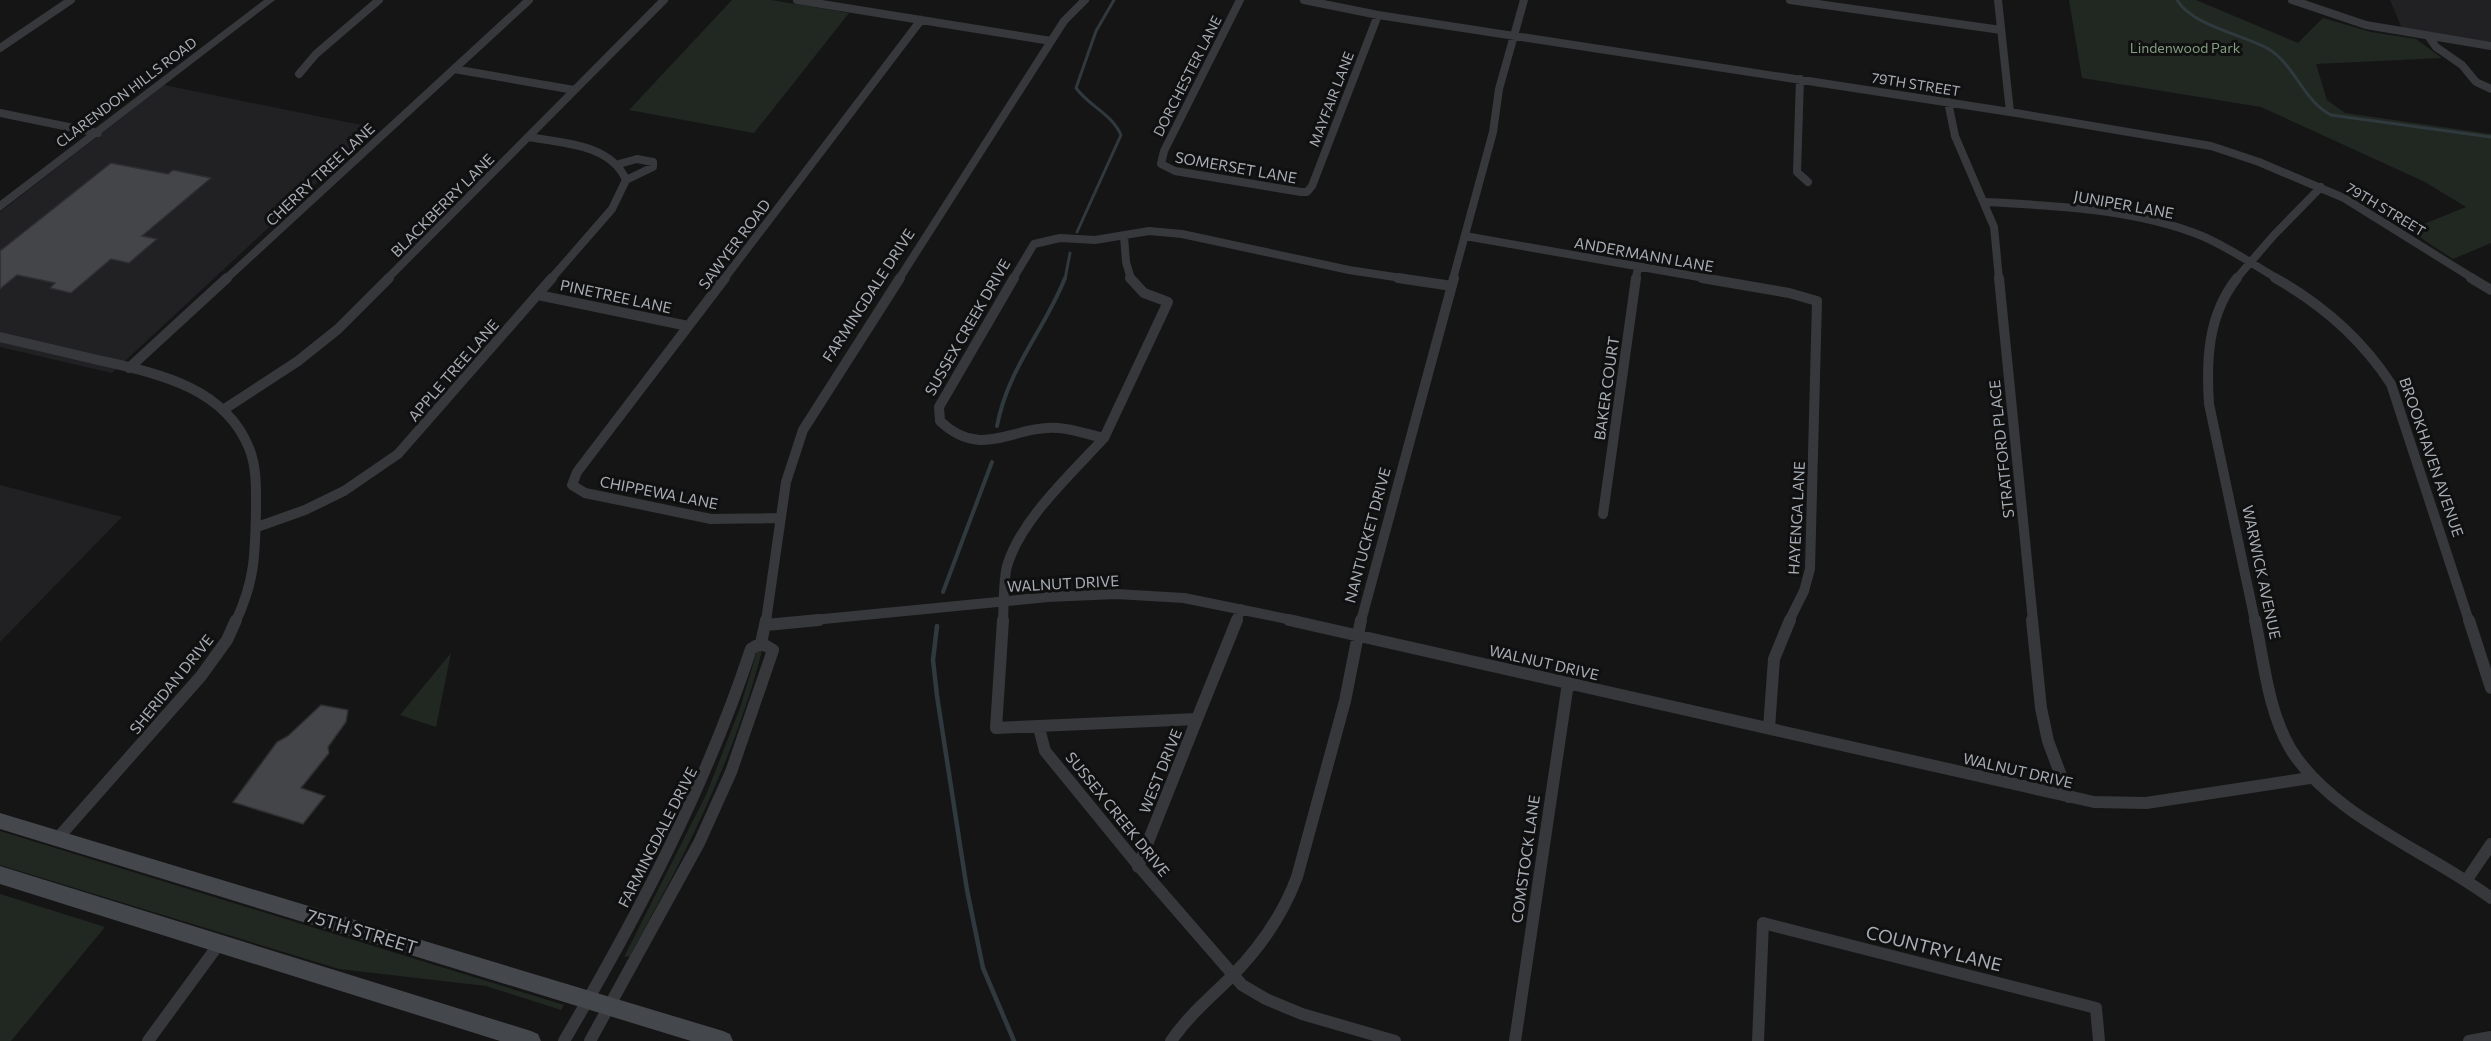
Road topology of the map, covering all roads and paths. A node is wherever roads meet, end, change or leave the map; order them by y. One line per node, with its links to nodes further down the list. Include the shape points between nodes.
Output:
1 (70, 0): 21 (street)
2 (270, 0): 30 (street, CLARENDON HILLS ROAD)
3 (379, 0): 23 (street, via 316,54)
4 (529, 0): 22 (street, CHERRY TREE LANE)
5 (664, 0): 26 (street, BLACKBERRY LANE)
6 (797, 0): 15 (street)
7 (1085, 0): 19 (street, FARMINGDALE DRIVE)
8 (1240, 0): 33 (street, DORCHESTER LANE)
9 (1304, 0): 14 (street, 79TH STREET)
10 (1524, 0): 17 (street, NANTUCKET DRIVE)
11 (1791, 0): 16 (street)
12 (1998, 0): 16 (street)
13 (2292, 0): 18 (street, via 2351,23)
14 (1377, 15): 17 (street, 79TH STREET); 37 (street, MAYFAIR LANE)
15 (921, 20): 19 (street); 48 (street, SAWYER ROAD)
16 (2001, 30): 28 (street)
17 (1514, 36): 24 (street, 79TH STREET); 41 (street, NANTUCKET DRIVE)
18 (2429, 37): 20 (street); 25 (street, via 2437,50 2461,63 2472,81)
19 (1051, 41): 55 (street, FARMINGDALE DRIVE, via 807,423 788,468)
20 (2491, 46)
21 (0, 48)
22 (454, 69): 26 (street); 50 (street, CHERRY TREE LANE)
23 (299, 74)
24 (1800, 80): 27 (street, 79TH STREET); 35 (street, via 1797,172)
25 (2491, 89)
26 (574, 90): 31 (street, BLACKBERRY LANE)
27 (1948, 102): 28 (street, 79TH STREET); 38 (street, STRATFORD PLACE, via 1958,149)
28 (2010, 112): 36 (street, 79TH STREET, via 2211,146)
29 (0, 113): 30 (street)
30 (98, 133): 39 (street, CLARENDON HILLS ROAD)
31 (528, 137): 32 (street, via 591,149); 51 (street, BLACKBERRY LANE, via 338,329 298,362)
32 (619, 164): 34 (street); 34 (street, via 637,159 653,162 647,172)
33 (1161, 164): 37 (street, SOMERSET LANE, via 1175,171)
34 (626, 180): 46 (street, APPLE TREE LANE, via 612,209)
35 (1808, 182)
36 (2321, 187): 42 (street, WARWICK AVENUE); 45 (street, 79TH STREET, via 2369,212)
37 (1307, 192)
38 (1986, 202): 42 (street, JUNIPER LANE, via 2062,207 2166,224 2204,237); 68 (street, STRATFORD PLACE, via 1996,242 2042,715)
39 (0, 207)
40 (1124, 236): 44 (street, SUSSEX CREEK DRIVE, via 1149,231 1182,234 1349,270); 52 (street, via 1126,268 1134,288 1168,302); 52 (street, SUSSEX CREEK DRIVE, via 1095,240 1060,238 1034,244 939,407 940,421 947,429 975,440 1010,438 1058,428)
41 (1465, 236): 43 (street, ANDERMANN LANE); 44 (street, NANTUCKET DRIVE)
42 (2249, 263): 63 (street, BROOKHAVEN AVENUE, via 2326,311 2357,337 2382,367 2391,384); 67 (street, WARWICK AVENUE, via 2227,291 2215,315 2207,344 2207,388 2274,711)
43 (1638, 266): 47 (street, ANDERMANN LANE); 54 (street, BAKER COURT)
44 (1452, 286): 60 (street, NANTUCKET DRIVE)
45 (2491, 290)
46 (538, 295): 48 (street, PINETREE LANE); 56 (street, APPLE TREE LANE, via 398,454 344,491)
47 (1817, 301): 66 (street, HAYENGA LANE, via 1810,569 1802,599 1777,650)
48 (688, 327): 53 (street, SAWYER ROAD, via 577,472)
49 (0, 337): 50 (street, SHERIDAN DRIVE)
50 (129, 368): 51 (street, SHERIDAN DRIVE, via 182,383)
51 (223, 410): 56 (street, SHERIDAN DRIVE, via 242,434 253,462)
52 (1104, 438): 57 (street, via 1040,510 1014,549 1007,567)
53 (572, 485): 55 (street, CHIPPEWA LANE, via 585,493 684,515 737,520)
54 (1603, 514)
55 (779, 518): 59 (street, FARMINGDALE DRIVE)
56 (257, 527): 70 (street, SHERIDAN DRIVE, via 255,567 246,599 215,659)
57 (1005, 601): 58 (street, WALNUT DRIVE, via 1116,594 1184,598); 59 (street, WALNUT DRIVE); 65 (street, via 996,728)
58 (1241, 609): 60 (street, WALNUT DRIVE); 64 (street, WEST DRIVE)
59 (766, 625): 61 (street, FARMINGDALE DRIVE)
60 (1358, 634): 62 (street, WALNUT DRIVE); 77 (street, NANTUCKET DRIVE, via 1345,701 1297,877 1276,922)
61 (761, 643): 78 (street, FARMINGDALE DRIVE, via 751,649 726,729 691,810); 79 (street, via 773,650 731,772 680,880)
62 (1568, 682): 66 (street, WALNUT DRIVE); 88 (street, COMSTOCK LANE)
63 (2491, 687)
64 (1197, 719): 65 (street, WEST DRIVE); 72 (street, WEST DRIVE)
65 (1040, 728): 72 (street, SUSSEX CREEK DRIVE, via 1045,751)
66 (1769, 728): 68 (street, WALNUT DRIVE)
67 (2310, 778): 68 (street, WALNUT DRIVE, via 2146,802 2094,802); 74 (street, WARWICK AVENUE, via 2364,820)
68 (2069, 797)
69 (0, 821): 70 (main road, 75TH STREET)
70 (57, 839): 78 (main road, 75TH STREET)
71 (2491, 844): 74 (street)
72 (1138, 867): 77 (street, SUSSEX CREEK DRIVE)
73 (0, 875): 76 (main road)
74 (2468, 878): 75 (street, WARWICK AVENUE)
75 (2491, 898)
76 (219, 944): 81 (street); 82 (main road)
77 (1232, 976): 86 (street, NANTUCKET DRIVE, via 1184,1021); 87 (street, via 1278,1006)
78 (588, 1000): 79 (main road, 75TH STREET); 83 (street, FARMINGDALE DRIVE)
79 (610, 1007): 84 (street); 85 (main road, 75TH STREET)
80 (2491, 1037): 91 (street)
81 (148, 1041)
82 (531, 1041)
83 (564, 1041)
84 (590, 1041)
85 (723, 1041)
86 (1171, 1041)
87 (1395, 1041)
88 (1515, 1041)
89 (1758, 1041): 90 (street, COUNTRY LANE, via 1762,923 2096,1008)
90 (2099, 1041)
91 (2469, 1041)

